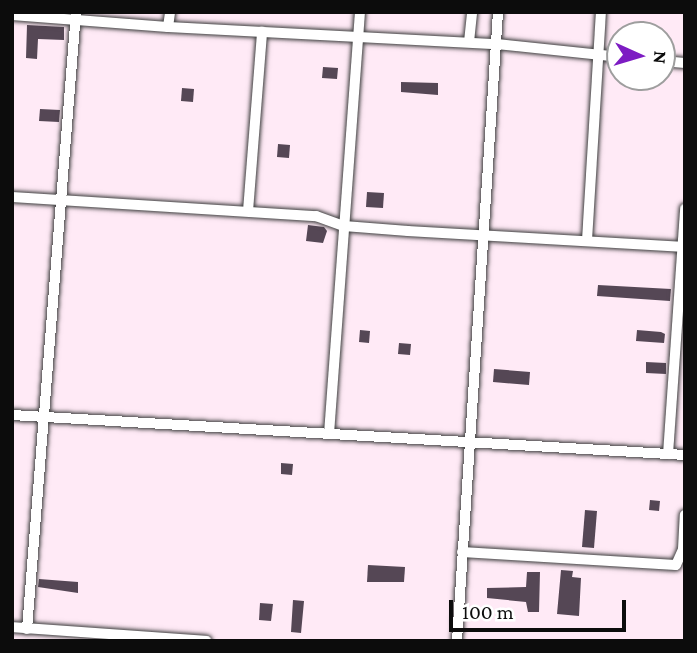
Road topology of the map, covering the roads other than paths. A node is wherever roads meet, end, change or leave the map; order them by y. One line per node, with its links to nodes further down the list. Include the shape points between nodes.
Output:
1 (170, 12): 8 (street)
2 (360, 12): 10 (street)
3 (472, 12): 11 (street)
4 (498, 12): 12 (street)
5 (601, 12): 13 (street)
6 (12, 15): 7 (street)
7 (76, 16): 8 (street); 16 (street)
8 (168, 27): 9 (street)
9 (262, 32): 10 (street); 18 (street)
10 (358, 37): 11 (street); 19 (street)
11 (469, 43): 12 (street)
12 (497, 44): 13 (street); 20 (street)
13 (597, 54): 14 (street); 21 (street)
14 (606, 55)
15 (12, 197): 16 (street)
16 (60, 199): 18 (street); 24 (street)
17 (685, 209): 22 (street)
18 (248, 211): 19 (street, via 316,216)
19 (344, 226): 20 (street); 25 (street)
20 (482, 234): 21 (street); 26 (street)
21 (587, 240): 22 (street)
22 (683, 246): 27 (street)
23 (12, 415): 24 (street)
24 (44, 417): 25 (street); 32 (street)
25 (329, 435): 26 (street)
26 (468, 443): 27 (street); 30 (street)
27 (668, 454): 28 (street)
28 (685, 455)
29 (685, 515): 30 (street, via 683,549 676,565)
30 (462, 552): 34 (street)
31 (12, 627): 32 (street)
32 (27, 629): 33 (street)
33 (206, 641)
34 (457, 641)

